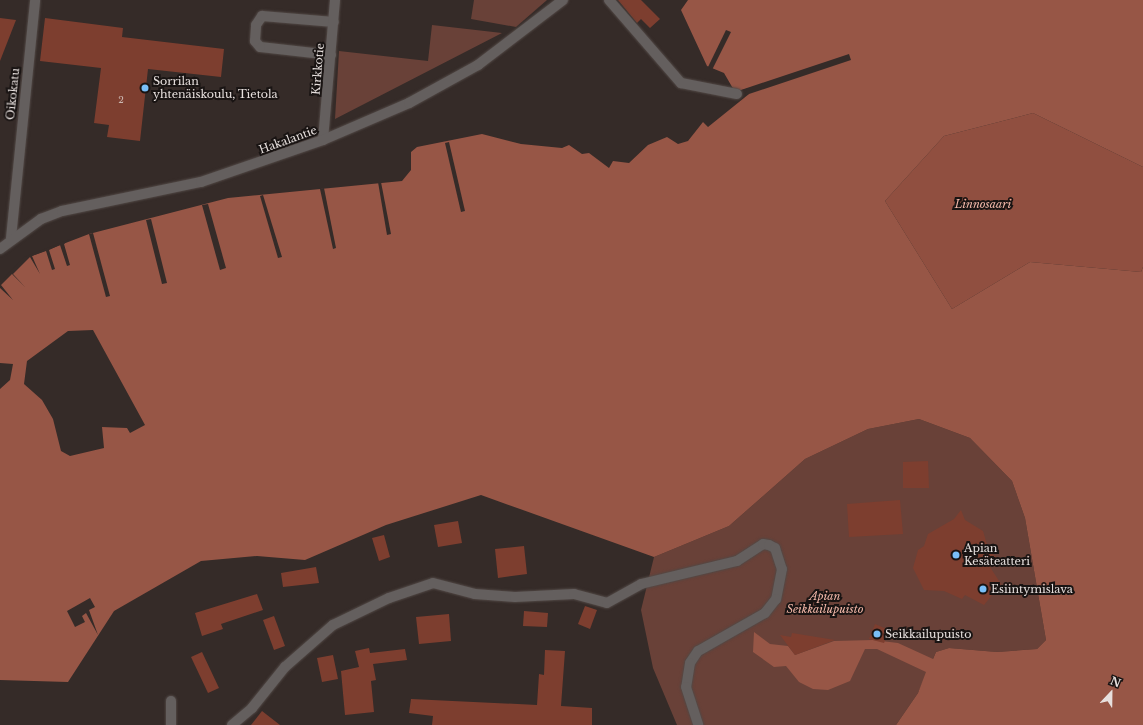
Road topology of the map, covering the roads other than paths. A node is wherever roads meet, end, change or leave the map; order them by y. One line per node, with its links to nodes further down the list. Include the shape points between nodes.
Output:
1 (31, 0): 2 (street)
2 (35, 0): 10 (street, Oikokatu)
3 (335, 0): 6 (street, Kirkkotie)
4 (563, 0): 9 (street, Hakalantie, via 478,66 409,103)
5 (609, 0): 8 (street, via 681,84)
6 (334, 22): 7 (street, Kirkkotie); 7 (street, via 262,16 256,25 255,41 260,47)
7 (331, 56): 9 (street, Kirkkotie)
8 (737, 94)
9 (323, 140): 10 (street, Hakalantie, via 201,182 62,211 41,219)
10 (11, 238): 11 (street, Hakalantie)
11 (0, 249)
12 (171, 701): 13 (street)
13 (171, 725)
14 (232, 725): 15 (street, via 252,708 286,667 333,625 389,598 434,583 475,594 515,597 574,594 607,603 641,584 737,561 763,544 775,548 782,569 776,599 763,614 698,651 690,663 686,687)
15 (698, 725)

